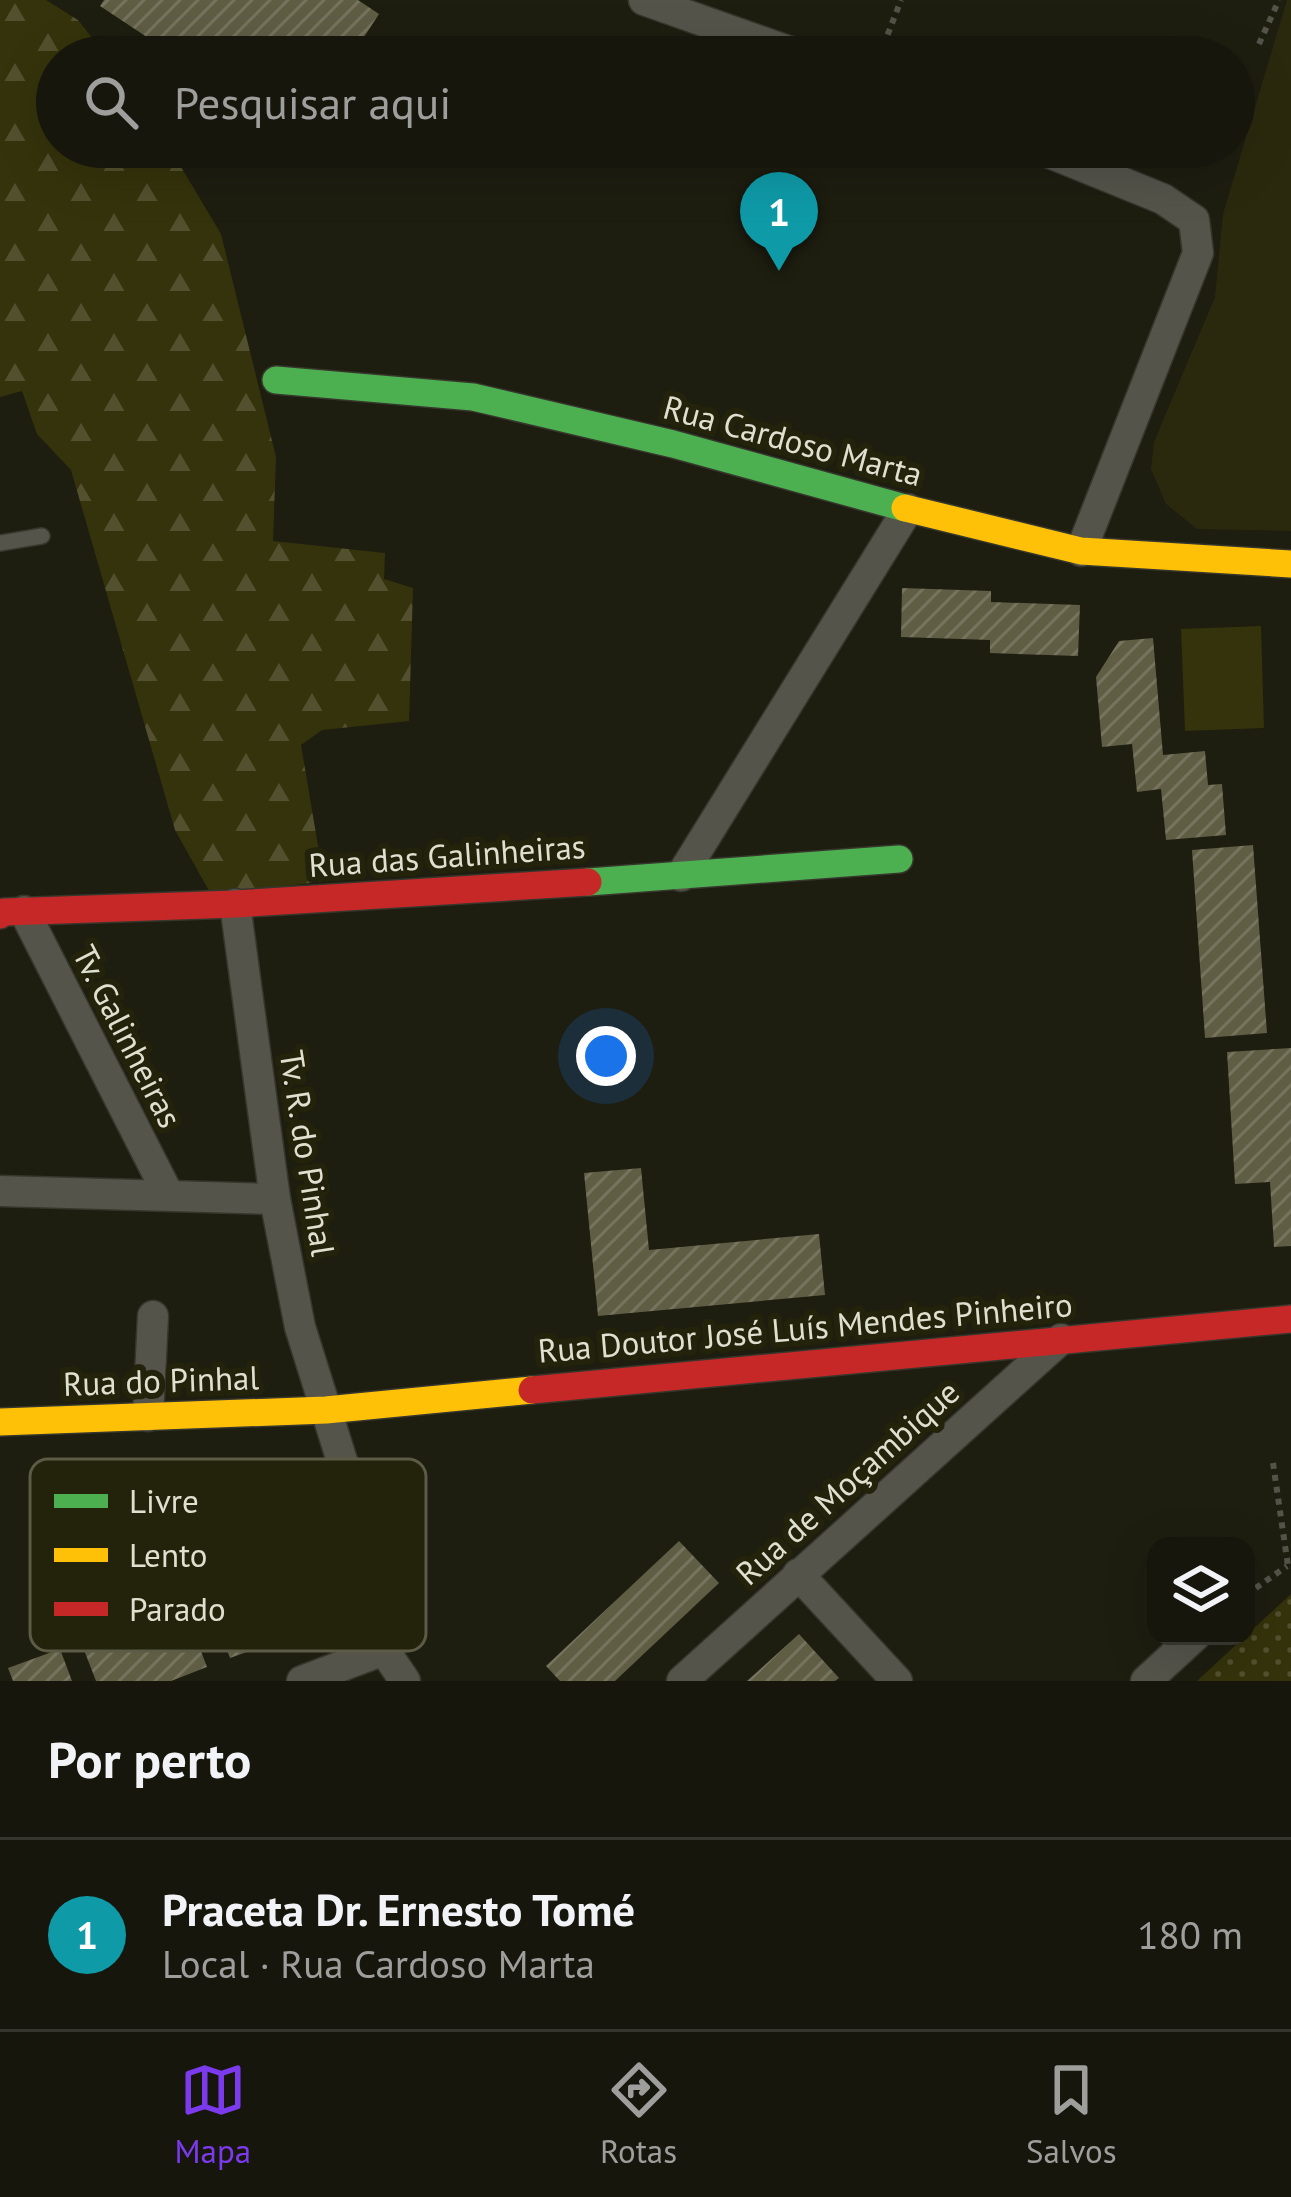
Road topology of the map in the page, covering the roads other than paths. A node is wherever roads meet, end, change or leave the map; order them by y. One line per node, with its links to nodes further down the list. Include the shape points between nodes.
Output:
1 (644, 0): 2 (street)
2 (746, 36)
3 (1087, 168): 8 (street, via 1194,220 1198,253)
4 (276, 380): 5 (street, Rua Cardoso Marta, via 473,397)
5 (908, 509): 8 (street, Rua Cardoso Marta); 11 (street)
6 (42, 536): 7 (lane)
7 (0, 543)
8 (1082, 550): 9 (street, Rua Cardoso Marta)
9 (1291, 564)
10 (899, 859): 11 (street, Rua das Galinheiras)
11 (682, 876): 12 (street, Rua das Galinheiras)
12 (236, 904): 13 (street, Rua das Galinheiras); 16 (street, Tv. R. do Pinhal)
13 (12, 913): 15 (street, Tv. Galinheiras)
14 (0, 1191): 15 (street)
15 (168, 1194): 16 (street)
16 (275, 1199): 20 (street, Tv. R. do Pinhal)
17 (153, 1316): 21 (street)
18 (1291, 1319): 19 (street, Rua Doutor José Luís Mendes Pinheiro)
19 (1061, 1339): 20 (street, Rua Doutor José Luís Mendes Pinheiro); 24 (street, Rua de Moçambique)
20 (326, 1410): 21 (street, Rua do Pinhal); 23 (street, Tv. R. do Pinhal)
21 (148, 1416): 22 (street, Rua do Pinhal)
22 (0, 1422)
23 (341, 1459)
24 (798, 1574): 30 (street, Rua de Moçambique); 31 (street)
25 (1185, 1645): 32 (street)
26 (381, 1651): 28 (street)
27 (385, 1651): 29 (street)
28 (302, 1681)
29 (404, 1681)
30 (682, 1681)
31 (897, 1681)
32 (1146, 1681)

